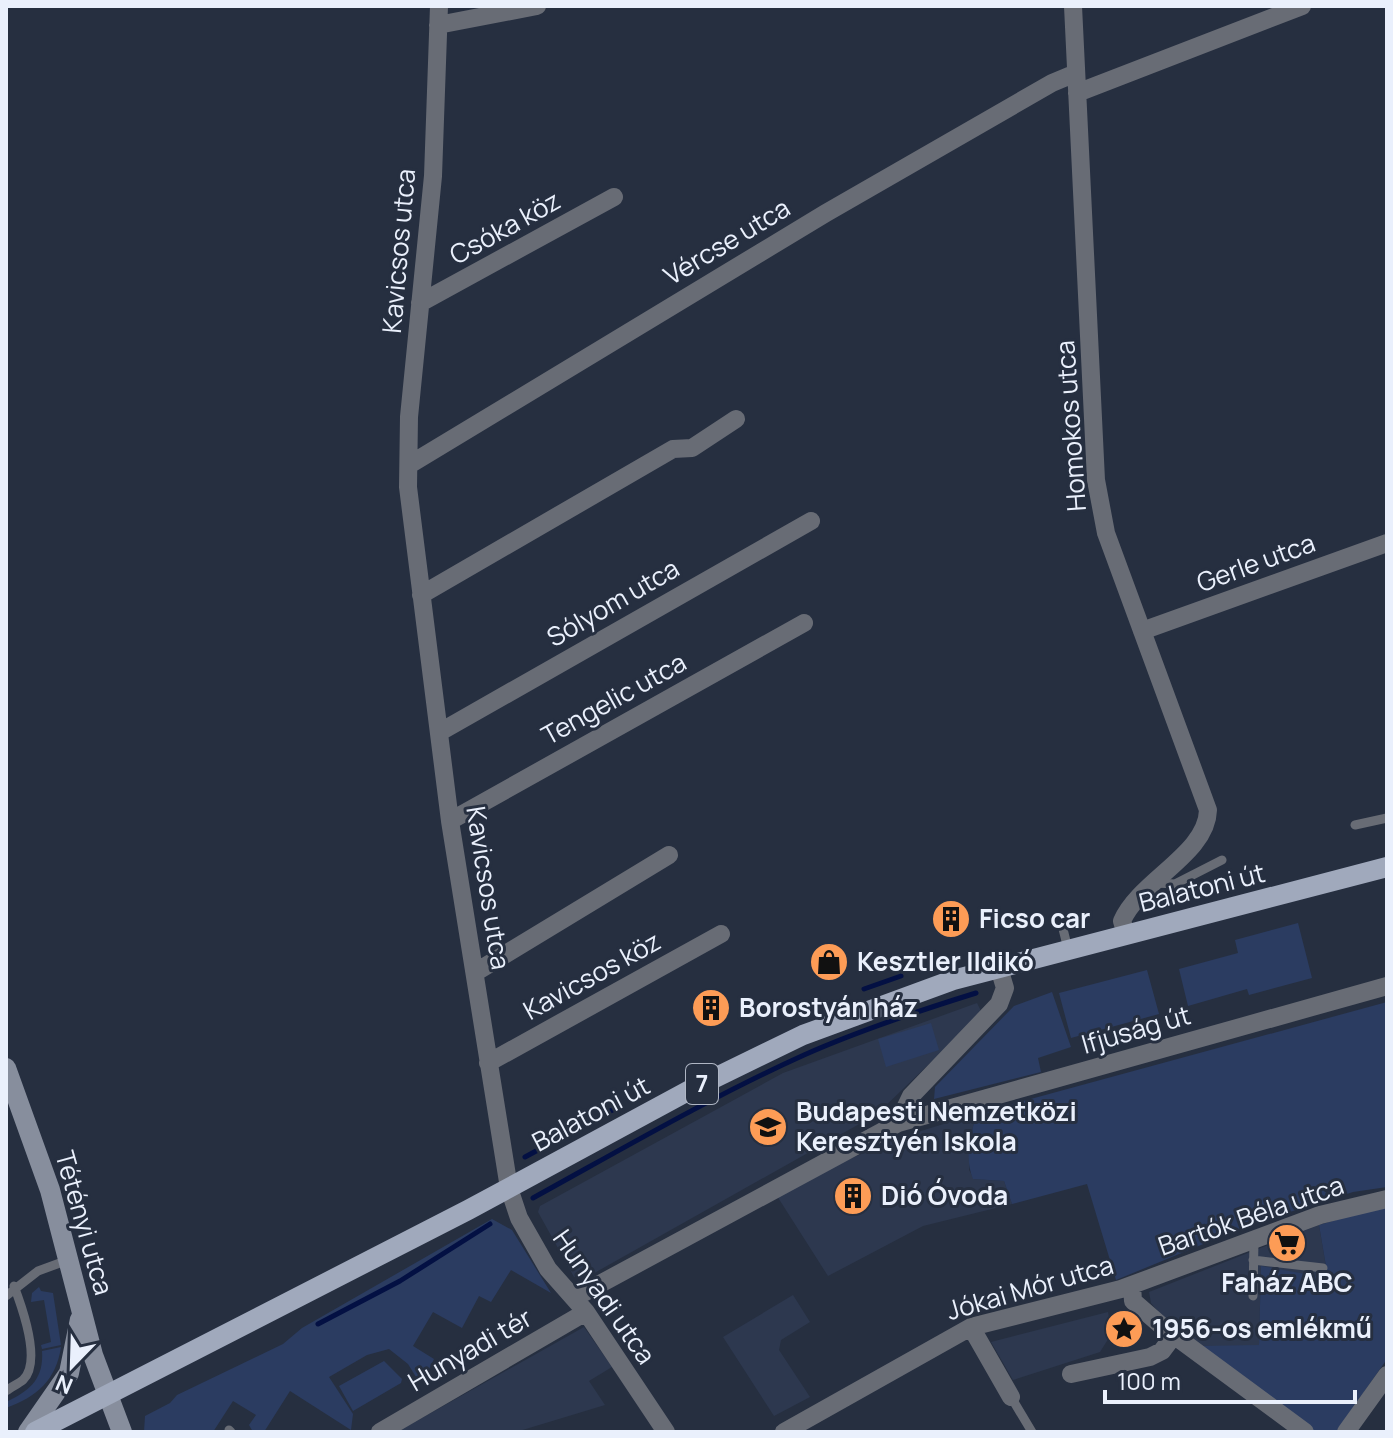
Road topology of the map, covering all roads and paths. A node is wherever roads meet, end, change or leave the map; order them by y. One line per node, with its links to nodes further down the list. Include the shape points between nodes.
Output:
1 (537, 6): 4 (street)
2 (1073, 6): 5 (street, Homokos utca)
3 (1302, 6): 6 (street)
4 (438, 16): 8 (street, Kavicsos utca, via 433,176)
5 (1076, 73): 6 (street, Homokos utca); 10 (street, Vércse utca, via 826,213)
6 (1077, 93): 15 (street, Homokos utca, via 1096,480 1106,533)
7 (614, 197): 8 (street, Csóka köz)
8 (420, 303): 10 (street, Kavicsos utca)
9 (736, 419): 13 (street, via 692,448 673,449)
10 (409, 465): 13 (street, Kavicsos utca)
11 (811, 521): 16 (street, Sólyom utca)
12 (1387, 543): 15 (street, Gerle utca)
13 (421, 595): 16 (street, Kavicsos utca)
14 (804, 623): 18 (street, Tengelic utca)
15 (1142, 631): 23 (street, Homokos utca, via 1208,810 1203,832)
16 (440, 732): 18 (street, Kavicsos utca)
17 (1387, 818): 19 (lane)
18 (450, 821): 29 (street, Kavicsos utca)
19 (1355, 825)
20 (669, 855): 29 (street)
21 (1222, 860): 23 (lane, via 1175,884)
22 (1387, 867): 26 (main road, Balatoni út / 7)
23 (1152, 883): 26 (street, Homokos utca, via 1129,904 1122,921)
24 (1062, 925): 27 (lane)
25 (721, 934): 31 (street, Kavicsos köz)
26 (1126, 934): 27 (main road, Balatoni út / 7)
27 (1068, 949): 28 (main road, Balatoni út / 7)
28 (999, 968): 33 (street, via 1005,988 999,1004 911,1096); 34 (main road, Balatoni út / 7, via 903,996 758,1055)
29 (476, 972): 31 (street, Kavicsos utca)
30 (1387, 986): 33 (street, Ifjúság út)
31 (488, 1063): 34 (street, Kavicsos utca)
32 (6, 1068): 37 (street, Tétényi utca, via 50,1190)
33 (898, 1123): 44 (street, Ifjúság út)
34 (509, 1188): 44 (street, Hunyadi utca, via 519,1218 548,1269); 51 (main road, Balatoni út / 7)
35 (1387, 1199): 36 (street, Bartók Béla utca, via 1320,1215)
36 (1254, 1240): 38 (lane); 40 (street, Bartók Béla utca)
37 (68, 1260): 41 (lane); 45 (street, Tétényi utca)
38 (1253, 1260): 39 (lane); 43 (lane)
39 (1323, 1268)
40 (1132, 1285): 46 (street, Jókai Mór utca); 47 (street, Jókai Mór utca, via 1133,1301)
41 (14, 1286): 42 (lane); 50 (lane, via 29,1330 29,1367 25,1379)
42 (6, 1296)
43 (1253, 1296)
44 (580, 1305): 56 (street, Hunyadi tér); 57 (street, Hunyadi utca)
45 (81, 1312): 51 (street, Tétényi utca); 53 (street, via 69,1373)
46 (971, 1327): 52 (street); 58 (street, Jókai Mór utca)
47 (1174, 1335): 48 (street, via 1150,1357); 60 (street, Jókai Mór utca)
48 (1071, 1374)
49 (1387, 1375): 61 (street)
50 (6, 1391)
51 (108, 1394): 54 (main road, Balatoni út / 7); 55 (street, Tétényi utca)
52 (1011, 1397): 59 (lane)
53 (28, 1432)
54 (35, 1432)
55 (122, 1432)
56 (380, 1432)
57 (666, 1432)
58 (784, 1432)
59 (1032, 1432)
60 (1305, 1432)
61 (1346, 1432)

